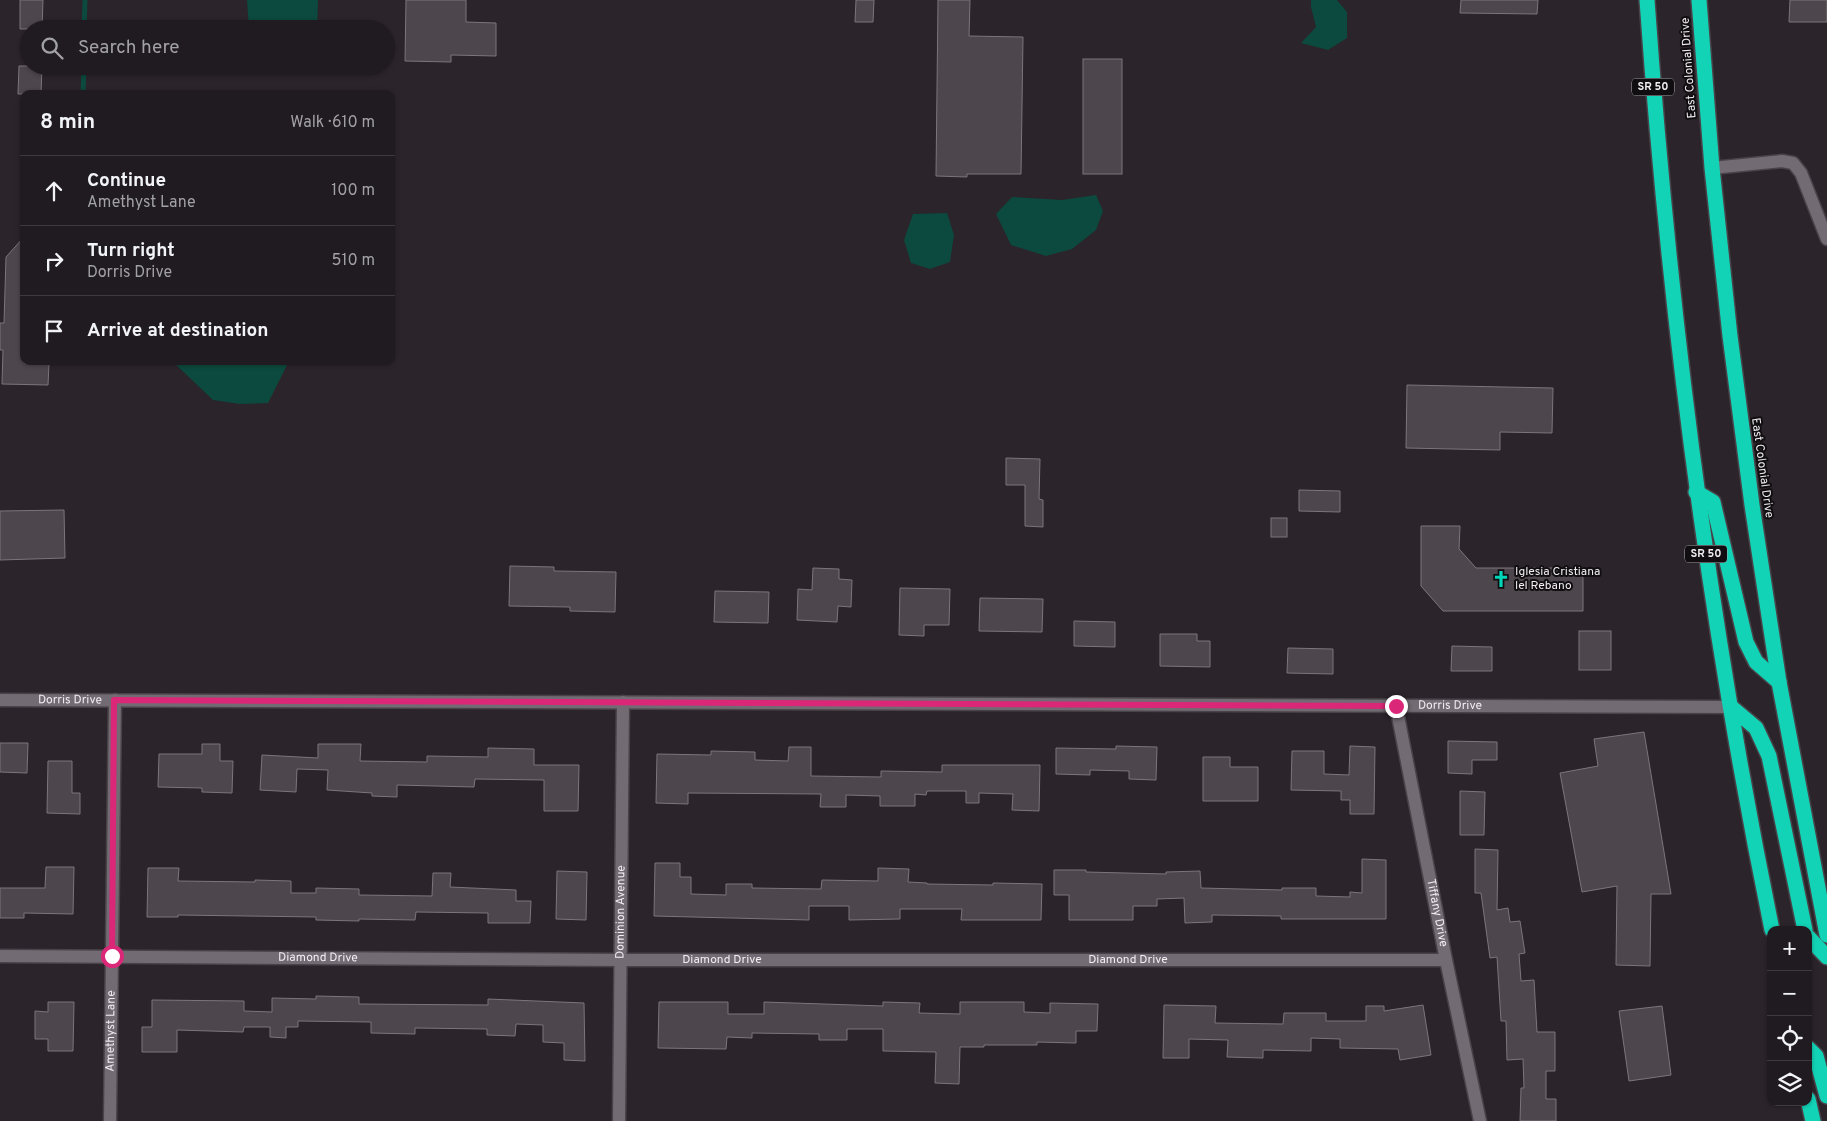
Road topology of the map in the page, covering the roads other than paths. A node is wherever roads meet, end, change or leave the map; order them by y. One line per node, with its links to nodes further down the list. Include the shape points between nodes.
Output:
1 (1647, 0): 5 (highway, SR 50, via 1661,175)
2 (1699, 0): 3 (highway, East Colonial Drive)
3 (1712, 168): 4 (street, via 1782,161 1793,163 1801,173); 6 (highway, East Colonial Drive, via 1750,496)
4 (1827, 239)
5 (1696, 492): 6 (highway, via 1713,502 1746,642 1756,662); 11 (highway, SR 50)
6 (1779, 682): 14 (highway, East Colonial Drive)
7 (0, 700): 8 (street, Dorris Drive)
8 (114, 700): 9 (street, Dorris Drive); 17 (street, Amethyst Lane)
9 (623, 702): 10 (street, Dorris Drive); 19 (street, Dominion Avenue)
10 (1396, 706): 11 (street, Dorris Drive); 20 (street, Tiffany Drive)
11 (1731, 707): 12 (highway, SR 50); 13 (highway, via 1756,728 1769,756)
12 (1771, 926)
13 (1804, 926)
14 (1827, 935)
15 (1812, 941): 18 (highway)
16 (0, 956): 17 (street, Diamond Drive)
17 (112, 956): 19 (street, Diamond Drive); 24 (street, Amethyst Lane)
18 (1827, 957)
19 (622, 960): 20 (street, Diamond Drive); 25 (street, Dominion Avenue)
20 (1446, 960): 26 (street, Tiffany Drive)
21 (1812, 1052): 22 (highway)
22 (1827, 1096)
23 (1810, 1106): 27 (highway)
24 (110, 1121)
25 (619, 1121)
26 (1480, 1121)
27 (1813, 1121)

